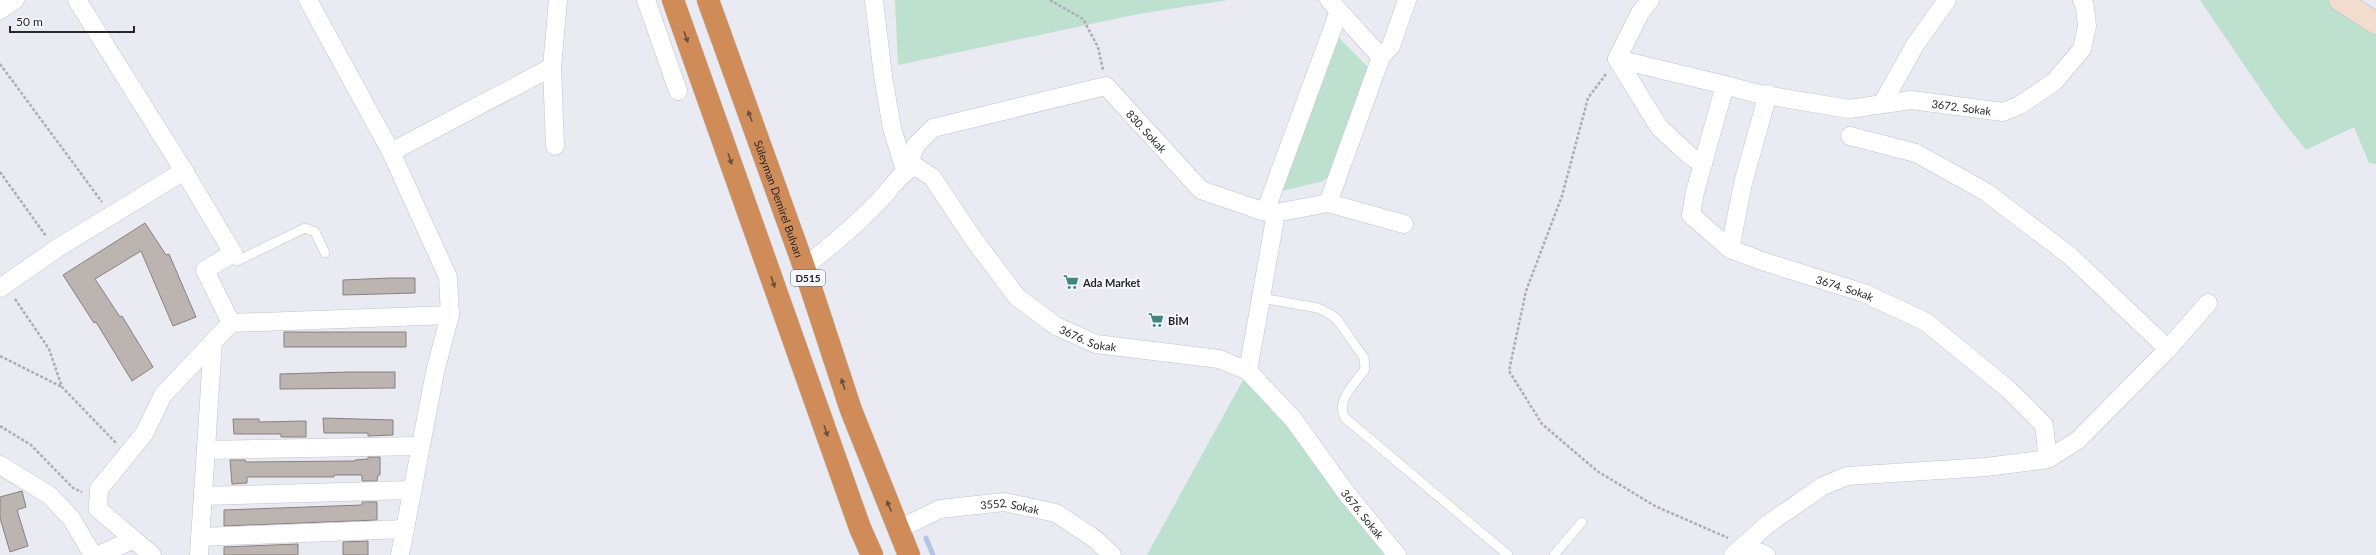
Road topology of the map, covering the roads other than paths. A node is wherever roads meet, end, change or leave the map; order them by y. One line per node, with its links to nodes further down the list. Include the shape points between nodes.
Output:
1 (16, 0): 15 (street)
2 (77, 0): 28 (street)
3 (308, 0): 26 (street)
4 (558, 0): 19 (street)
5 (646, 0): 21 (street)
6 (673, 0): 62 (highway, D515, one-way to 62, via 860,528)
7 (708, 0): 36 (highway, Süleyman Demirel Bulvarı / D515, one-way to 7)
8 (874, 0): 29 (street, via 892,128)
9 (1407, 0): 17 (street, via 1391,46)
10 (1650, 0): 18 (street, via 1640,13)
11 (1947, 0): 23 (street, via 1911,50)
12 (2082, 0): 23 (street, 3672. Sokak, via 2087,26 2082,49 2054,82 2020,105 2003,112 1911,100)
13 (2340, 0): 16 (street)
14 (1334, 6): 17 (street); 31 (street)
15 (0, 10)
16 (2376, 23)
17 (1381, 57): 30 (street)
18 (1618, 59): 20 (street, 3672. Sokak); 27 (street, via 1659,127 1689,155)
19 (552, 67): 25 (street); 26 (street)
20 (1726, 85): 22 (street, 3672. Sokak); 27 (street)
21 (678, 91)
22 (1768, 94): 23 (street, 3672. Sokak, via 1849,109); 33 (street, via 1743,183)
23 (1882, 104)
24 (1850, 136): 43 (street, via 1916,153 1986,192 2070,256)
25 (555, 146)
26 (391, 152): 40 (street, via 448,277)
27 (1703, 164): 33 (street, via 1691,215)
28 (184, 171): 34 (street); 37 (street, via 56,249)
29 (905, 171): 31 (street, 830. Sokak, via 916,145 933,128 1106,86 1201,190); 36 (street, via 878,202 828,249); 44 (street, 3676. Sokak, via 915,166 932,177 972,237 1017,297 1056,326 1096,344 1219,359)
30 (1328, 203): 31 (street, 830. Sokak); 32 (street, 830. Sokak)
31 (1270, 212): 38 (street)
32 (1404, 224)
33 (1730, 249): 47 (street, 3674. Sokak, via 1864,293 1926,322 2008,389 2044,425)
34 (233, 253): 35 (lane, via 237,261 305,228 314,232); 41 (street, via 205,270)
35 (325, 253)
36 (804, 267): 53 (highway, Süleyman Demirel Bulvarı / D515, one-way to 36, via 851,410)
37 (3, 286)
38 (1261, 298): 44 (street); 66 (lane, via 1318,308 1339,322 1364,358 1365,369 1343,398 1341,406 1345,418)
39 (2208, 303): 43 (street)
40 (450, 315): 41 (street); 45 (street, via 435,372)
41 (231, 323): 42 (street)
42 (213, 341): 46 (street); 55 (street, via 163,395 144,434 99,489 98,509)
43 (2168, 349): 47 (street, via 2078,440)
44 (1248, 371): 65 (street, 3676. Sokak, via 1293,419 1347,494)
45 (421, 446): 46 (street); 49 (street)
46 (206, 450): 50 (street)
47 (2048, 459): 56 (street, via 1986,467 1847,476 1823,486 1768,524)
48 (0, 465): 57 (street, via 50,495 72,518)
49 (413, 490): 50 (street); 52 (street)
50 (203, 496): 54 (street)
51 (1582, 522): 67 (lane)
52 (405, 529): 54 (street); 61 (street)
53 (899, 530): 63 (highway, Süleyman Demirel Bulvarı / D515); 64 (street, 3552. Sokak, via 940,509 1004,502 1056,513 1095,539)
54 (200, 537): 60 (street)
55 (132, 540): 58 (street); 59 (street)
56 (1739, 551): 68 (street)
57 (93, 555)
58 (98, 555)
59 (152, 555)
60 (199, 555)
61 (400, 555)
62 (872, 555)
63 (909, 555)
64 (1112, 555)
65 (1397, 555)
66 (1508, 555)
67 (1554, 555)
68 (1766, 555)

